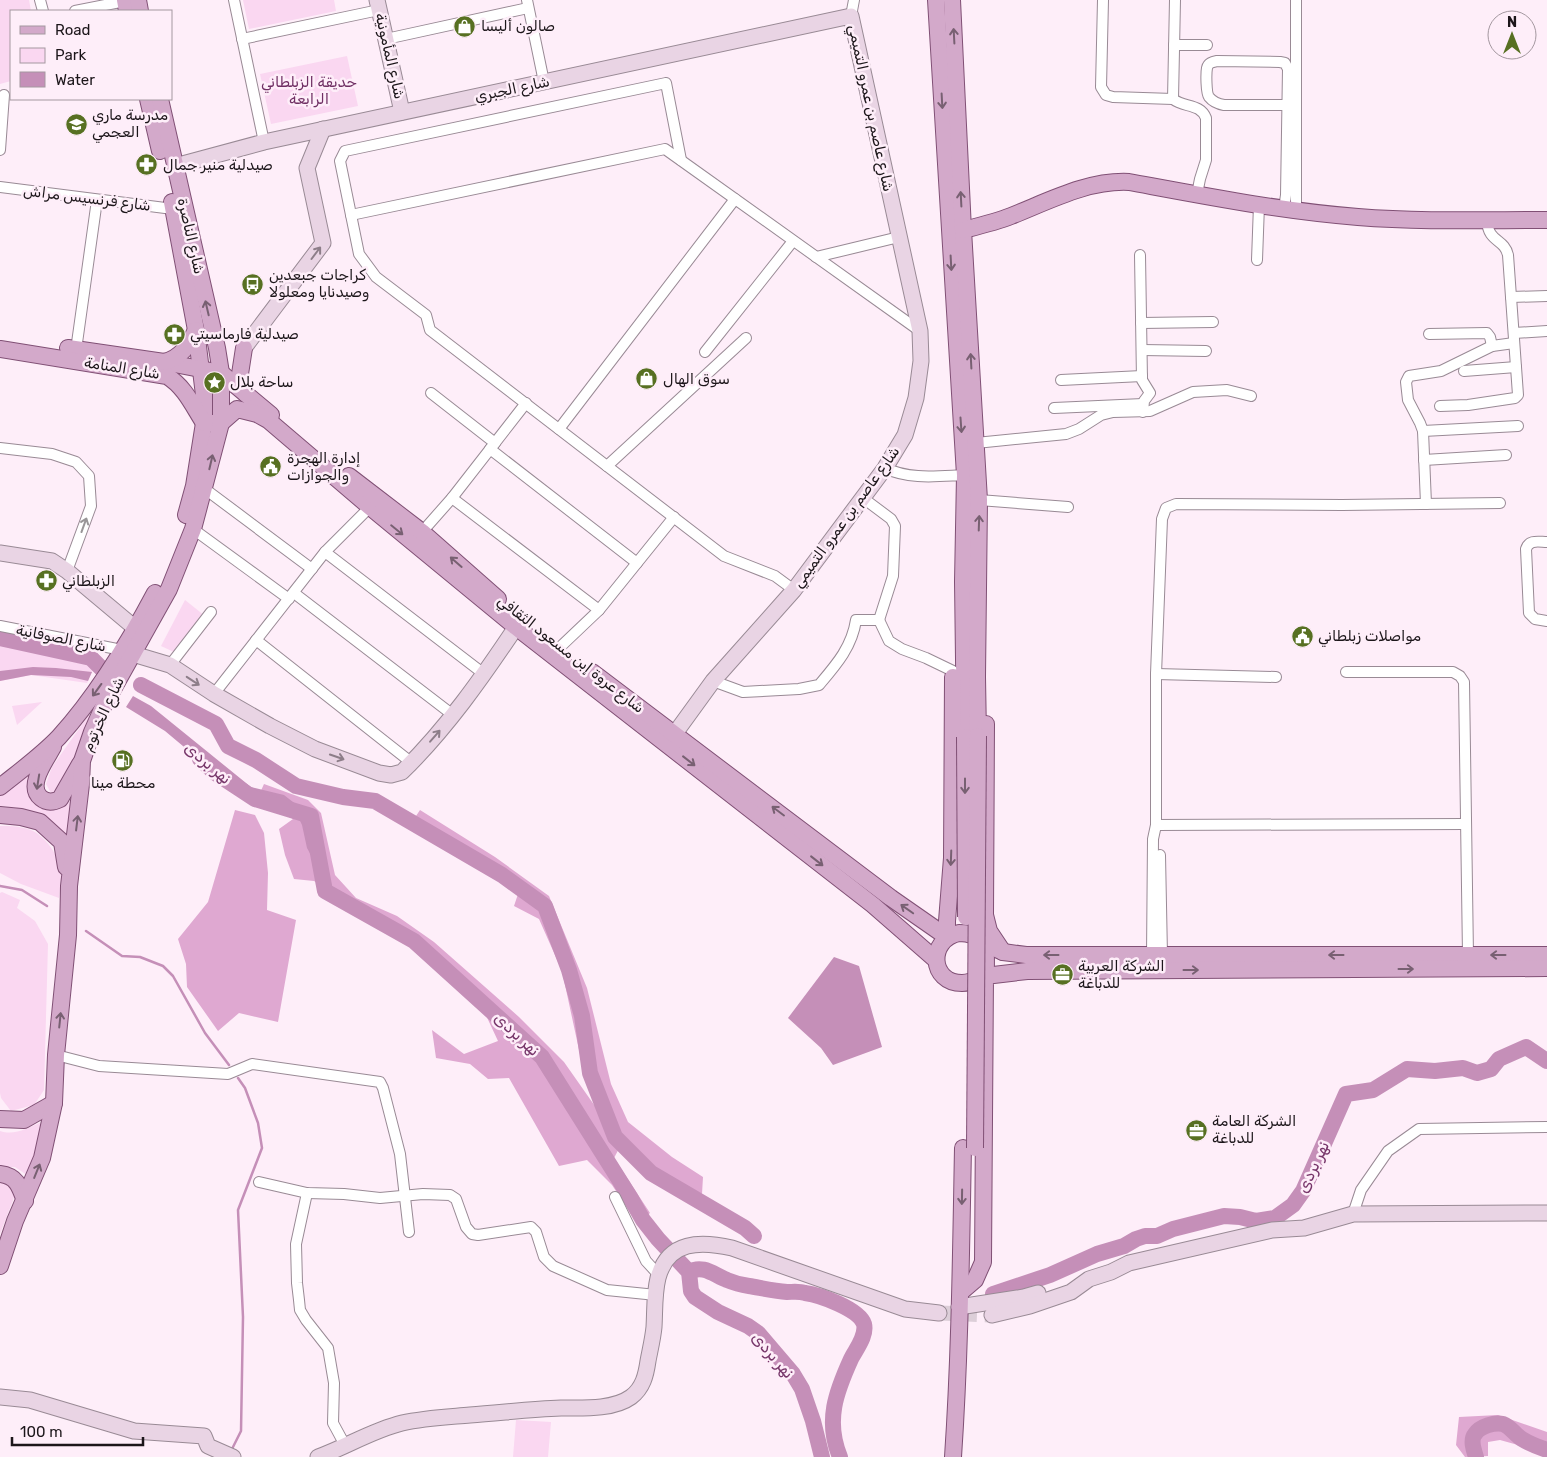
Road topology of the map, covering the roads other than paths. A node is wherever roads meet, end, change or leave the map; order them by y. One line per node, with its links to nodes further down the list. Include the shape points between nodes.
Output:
1 (234, 0): 13 (street)
2 (854, 0): 12 (street)
3 (936, 0): 89 (main road, one-way to 89)
4 (952, 0): 39 (main road, one-way to 4)
5 (1103, 0): 19 (street, via 1103,91 1113,97)
6 (1175, 0): 15 (street)
7 (1296, 0): 35 (street)
8 (129, 3): 11 (street)
9 (527, 4): 14 (street); 17 (street)
10 (378, 5): 13 (street); 14 (street, شارع المأمونية)
11 (82, 10)
12 (851, 16): 17 (street, شارع الجبري); 40 (street, شارع عاصم بن عمرو التميمي)
13 (242, 39): 25 (street)
14 (386, 39): 23 (street, شارع المأمونية)
15 (1174, 45): 16 (street); 19 (street)
16 (1208, 45)
17 (544, 82): 23 (street, شارع الجبري)
18 (5, 95): 26 (street)
19 (1173, 98): 30 (street, via 1198,108 1206,118 1206,160)
20 (148, 100): 34 (main road, شارع الناصرة)
21 (160, 100): 28 (main road, شارع الناصرة)
22 (1286, 105): 22 (street, via 1288,69 1285,64 1217,61 1207,68 1207,93 1217,104); 35 (street, via 1286,195)
23 (402, 112): 24 (street, شارع الجبري)
24 (323, 129): 25 (street, شارع الجبري); 57 (street, one-way to 24, via 323,243 307,168)
25 (264, 142): 28 (street, شارع الجبري)
26 (0, 150)
27 (681, 160): 31 (street); 36 (street, via 666,149); 36 (street, via 666,83 345,151 340,161)
28 (175, 166): 67 (main road, شارع الناصرة, one-way to 28)
29 (0, 187): 32 (street, شارع فرنسيس مراش)
30 (1197, 194): 33 (main road); 39 (main road, via 1114,181)
31 (735, 199): 41 (street); 80 (street)
32 (97, 200): 34 (street, شارع فرنسيس مراش); 59 (street)
33 (1259, 205): 35 (main road); 44 (street)
34 (174, 209): 49 (main road, شارع الناصرة)
35 (1290, 210): 37 (main road, via 1387,219)
36 (351, 215): 73 (street, via 359,254 376,277 426,315 430,330)
37 (1487, 220): 38 (main road); 46 (street, via 1492,236 1507,251)
38 (1547, 220)
39 (963, 230): 82 (main road, one-way to 39)
40 (899, 237): 43 (street); 50 (street, شارع عاصم بن عمرو التميمي)
41 (792, 241): 43 (street); 62 (street)
42 (1140, 255): 48 (street)
43 (816, 257): 50 (street)
44 (1257, 260)
45 (1547, 296): 46 (street)
46 (1511, 297): 55 (street)
47 (1214, 322): 48 (street)
48 (1141, 323): 60 (street)
49 (196, 330): 63 (main road, via 183,352); 65 (main road, شارع الناصرة)
50 (920, 331): 88 (street, شارع عاصم بن عمرو التميمي, via 921,361 916,398 905,435)
51 (1547, 331): 55 (street)
52 (1428, 334): 56 (street, via 1485,333 1490,337)
53 (0, 337): 59 (main road, شارع المنامة)
54 (746, 338): 87 (street)
55 (1514, 338): 56 (street); 64 (street)
56 (1492, 346): 81 (street, via 1447,369 1407,378 1408,400)
57 (244, 348): 67 (main road); 71 (main road, via 240,374)
58 (0, 349): 63 (main road, شارع المنامة)
59 (76, 350): 63 (main road, شارع المنامة)
60 (1142, 350): 61 (street); 68 (street)
61 (1206, 351)
62 (705, 352)
63 (168, 367): 65 (main road, شارع المنامة); 77 (main road, شارع المنامة)
64 (1516, 367): 66 (street); 74 (street, via 1518,393 1515,398)
65 (201, 368): 67 (main road, شارع عروة إبن مسعود الثقافي); 77 (main road, شارع الناصرة)
66 (1464, 371)
67 (221, 373): 71 (main road, شارع عروة إبن مسعود الثقافي); 78 (main road, شارع الخرتوم)
68 (1142, 376): 69 (street); 76 (street, via 1143,384 1150,392)
69 (1061, 380)
70 (431, 393): 83 (street)
71 (247, 396): 100 (main road, شارع عروة إبن مسعود الثقافي)
72 (1251, 396): 76 (street, via 1227,390 1202,391 1184,395 1155,409)
73 (526, 403): 80 (street); 83 (street)
74 (1440, 406)
75 (1054, 408): 76 (street)
76 (1143, 408): 82 (street, via 1107,413 1066,434)
77 (204, 423): 78 (main road); 117 (main road, شارع الناصرة, via 194,486 183,525 167,568)
78 (221, 423): 90 (main road, شارع الخرتوم, one-way to 78); 96 (main road, شارع عروة إبن مسعود الثقافي, via 237,409 268,420)
79 (1518, 426): 81 (street)
80 (559, 429): 87 (street)
81 (1423, 430): 86 (street)
82 (976, 443): 93 (main road)
83 (492, 446): 91 (street); 105 (street)
84 (0, 448): 107 (street, one-way to 84, via 91,506 89,476 76,462 52,454)
85 (1506, 455): 86 (street)
86 (1424, 460): 95 (street)
87 (607, 466): 98 (street)
88 (886, 468): 89 (street, via 895,473 917,476); 92 (street, شارع عاصم بن عمرو التميمي)
89 (964, 475): 108 (main road)
90 (205, 489): 99 (main road, شارع الخرتوم); 106 (street)
91 (452, 498): 100 (street); 111 (street)
92 (863, 498): 109 (street, شارع عاصم بن عمرو التميمي); 113 (street, via 892,519 895,526 893,576)
93 (979, 500): 97 (street); 104 (main road, one-way to 93)
94 (1500, 503): 95 (street)
95 (1426, 504): 125 (street, via 1176,504 1166,508 1162,513)
96 (370, 507): 102 (street); 116 (main road, شارع عروة إبن مسعود الثقافي, one-way to 116)
97 (1068, 507)
98 (674, 517): 105 (street); 109 (street, via 724,556 775,576)
99 (193, 530): 110 (street); 120 (main road, شارع الخرتوم, via 169,589)
100 (422, 532): 119 (main road, شارع عروة إبن مسعود الثقافي, one-way to 100)
101 (1547, 542): 114 (street, via 1532,542 1526,549 1528,614 1534,619)
102 (326, 552): 106 (street); 124 (street)
103 (0, 553): 107 (street, via 52,562)
104 (978, 554): 130 (main road, via 977,677); 144 (main road, via 986,638 985,915 993,939)
105 (637, 563): 111 (street)
106 (312, 569): 110 (street)
107 (67, 571): 117 (street)
108 (963, 582): 122 (main road); 130 (main road)
109 (794, 590): 127 (street, شارع عاصم بن عمرو التميمي)
110 (291, 596): 118 (street); 129 (street)
111 (599, 610): 119 (street)
112 (211, 612): 121 (street)
113 (879, 620): 122 (street, via 889,641); 127 (street, via 856,620 854,635 819,685 743,692)
114 (1547, 621)
115 (0, 626): 120 (street, شارع الصوفانية)
116 (516, 627): 124 (street); 132 (main road, شارع عروة إبن مسعود الثقافي)
117 (135, 628): 120 (main road, شارع الناصرة)
118 (256, 640): 128 (street); 134 (street)
119 (559, 648): 132 (main road, شارع عروة إبن مسعود الثقافي)
120 (128, 652): 121 (street); 131 (main road, one-way to 131); 133 (main road, شارع الخرتوم)
121 (170, 665): 128 (street, one-way to 128)
122 (954, 671): 140 (main road, one-way to 140, via 952,858)
123 (1346, 672): 137 (street, via 1449,672 1460,676 1464,686)
124 (484, 674): 129 (street)
125 (1156, 674): 126 (street); 138 (street)
126 (1276, 677)
127 (713, 681): 132 (street, شارع عاصم بن عمرو التميمي)
128 (214, 694): 134 (street, one-way to 134, via 315,749 379,773 397,774)
129 (453, 715): 134 (street, one-way to 129)
130 (972, 737): 168 (main road, bridge, via 969,1148 975,1256)
131 (57, 739): 133 (main road, one-way to 133, via 36,780 40,797 47,801 60,799); 135 (main road)
132 (671, 739): 141 (main road, شارع عروة إبن مسعود الثقافي, one-way to 132); 148 (main road, شارع عروة إبن مسعود الثقافي, one-way to 148)
133 (82, 761): 139 (main road, شارع الخرتوم, one-way to 133)
134 (412, 763)
135 (0, 787)
136 (0, 815): 139 (main road, via 40,822 62,842)
137 (1465, 824): 138 (street); 146 (street)
138 (1156, 825): 145 (street, via 1160,839)
139 (69, 886): 151 (main road, شارع الخرتوم, one-way to 139, via 68,935)
140 (948, 903): 141 (main road, via 939,915); 142 (main road)
141 (925, 921): 142 (main road, شارع عروة إبن مسعود الثقافي)
142 (947, 937): 143 (main road, via 965,933); 148 (main road, via 939,947)
143 (981, 942): 144 (main road); 150 (main road, via 987,955)
144 (1003, 952): 145 (main road, one-way to 144, via 1026,955)
145 (1157, 955): 146 (main road, one-way to 145)
146 (1468, 955): 147 (main road, one-way to 146)
147 (1547, 955)
148 (936, 960): 150 (main road, via 944,977 955,982 967,983)
149 (1547, 968): 150 (main road, one-way to 149, via 1027,971)
150 (985, 976): 168 (main road, via 984,1262)
151 (56, 1055): 152 (main road, شارع الخرتوم); 158 (street, via 99,1066 228,1074 252,1064 376,1080 384,1088 400,1154)
152 (54, 1103): 153 (main road, via 30,1118); 160 (main road, شارع الخرتوم, one-way to 152, via 42,1158)
153 (0, 1119)
154 (1547, 1127): 162 (street, via 1419,1129 1388,1151 1361,1190)
155 (0, 1174): 160 (main road, via 16,1181)
156 (259, 1182): 157 (street)
157 (307, 1194): 158 (street, via 380,1198); 172 (street, via 296,1244 300,1310 328,1348 334,1383 333,1423)
158 (406, 1196): 163 (street); 167 (street, via 450,1195 456,1199 466,1228 472,1234 531,1227 536,1232 544,1257 554,1266 607,1290)
159 (615, 1197): 166 (street, via 646,1261)
160 (25, 1201): 165 (main road, شارع الخرتوم)
161 (1547, 1213): 162 (street)
162 (1353, 1214): 164 (street, via 1304,1228 1272,1230)
163 (409, 1232)
164 (1253, 1236): 168 (street, via 1196,1240 1142,1253 1066,1285 1024,1297); 170 (street, via 1129,1263 1089,1279 1071,1292)
165 (0, 1266)
166 (660, 1274): 167 (street); 169 (street, via 675,1252 690,1245 724,1246 905,1309)
167 (656, 1295): 172 (street, via 654,1330 645,1377 641,1387 623,1402 609,1406 422,1419 386,1428)
168 (960, 1299): 175 (main road)
169 (939, 1312)
170 (992, 1315)
171 (0, 1397): 173 (street, via 30,1400 134,1431 204,1436 208,1446)
172 (346, 1446): 174 (street)
173 (233, 1457)
174 (318, 1457)
175 (953, 1457)

